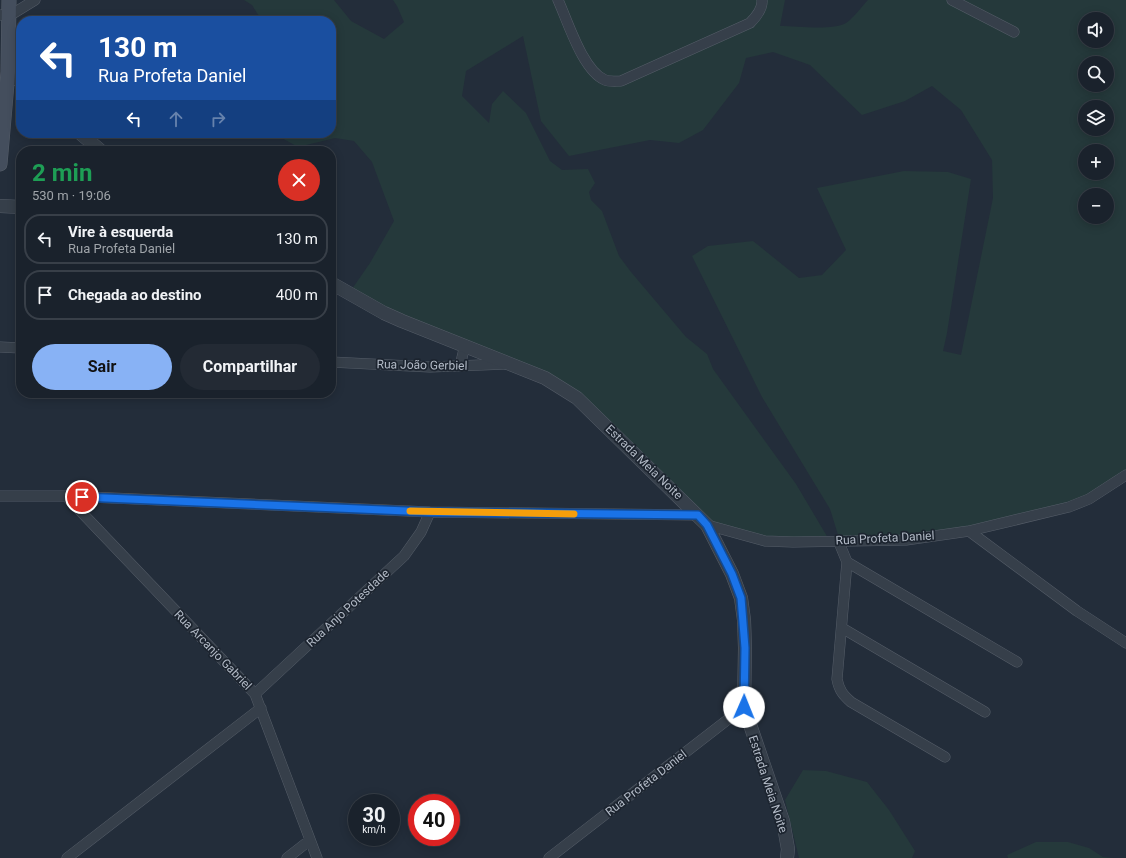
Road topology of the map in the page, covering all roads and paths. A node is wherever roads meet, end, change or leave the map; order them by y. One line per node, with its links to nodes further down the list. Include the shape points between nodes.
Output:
1 (9, 0): 6 (main road)
2 (35, 0): 6 (street)
3 (558, 0): 4 (street, via 585,62 595,74 606,81 621,81 750,23 758,14 763,4)
4 (762, 0)
5 (952, 0): 7 (street)
6 (4, 16): 8 (main road)
7 (1014, 32)
8 (8, 72): 9 (street); 12 (main road)
9 (16, 78)
10 (86, 138): 11 (street)
11 (95, 146)
12 (0, 164)
13 (0, 206): 14 (street)
14 (16, 208)
15 (336, 286): 16 (street, Estrada Meia Noite, via 384,313)
16 (466, 345): 20 (street, Estrada Meia Noite); 21 (street)
17 (0, 347): 18 (street)
18 (16, 348)
19 (336, 362): 21 (street, Rua João Gerbiel)
20 (512, 364): 21 (street, Rua João Gerbiel); 26 (street, Estrada Meia Noite, via 545,378 578,398)
21 (460, 366)
22 (1126, 475): 28 (street, Rua Profeta Daniel, via 1089,499 1070,507)
23 (0, 496): 24 (street)
24 (66, 496): 25 (street); 34 (street, Rua Arcanjo Gabriel)
25 (430, 512): 26 (street); 34 (street, Rua Anjo Potesdade, via 421,532 404,556)
26 (698, 515): 27 (street, Estrada Meia Noite)
27 (707, 525): 29 (street, Rua Profeta Daniel, via 765,541); 35 (street, Estrada Meia Noite, via 741,598 745,648)
28 (969, 531): 29 (street, Rua Profeta Daniel, via 906,540); 32 (street, via 1077,611)
29 (838, 540): 30 (street)
30 (847, 562): 31 (street); 33 (street)
31 (842, 628): 37 (street); 38 (street, via 837,679 838,688 844,696)
32 (1126, 643)
33 (1017, 662)
34 (255, 694): 36 (street, Rua Arcanjo Gabriel)
35 (744, 707): 43 (street, Rua Profeta Daniel); 44 (street, Estrada Meia Noite, via 782,822 788,850)
36 (261, 708): 39 (street, Rua Arcanjo Gabriel); 40 (street)
37 (985, 712)
38 (945, 757)
39 (310, 840): 41 (street); 42 (street, Rua Arcanjo Gabriel)
40 (67, 858)
41 (287, 858)
42 (317, 858)
43 (549, 858)
44 (787, 858)

